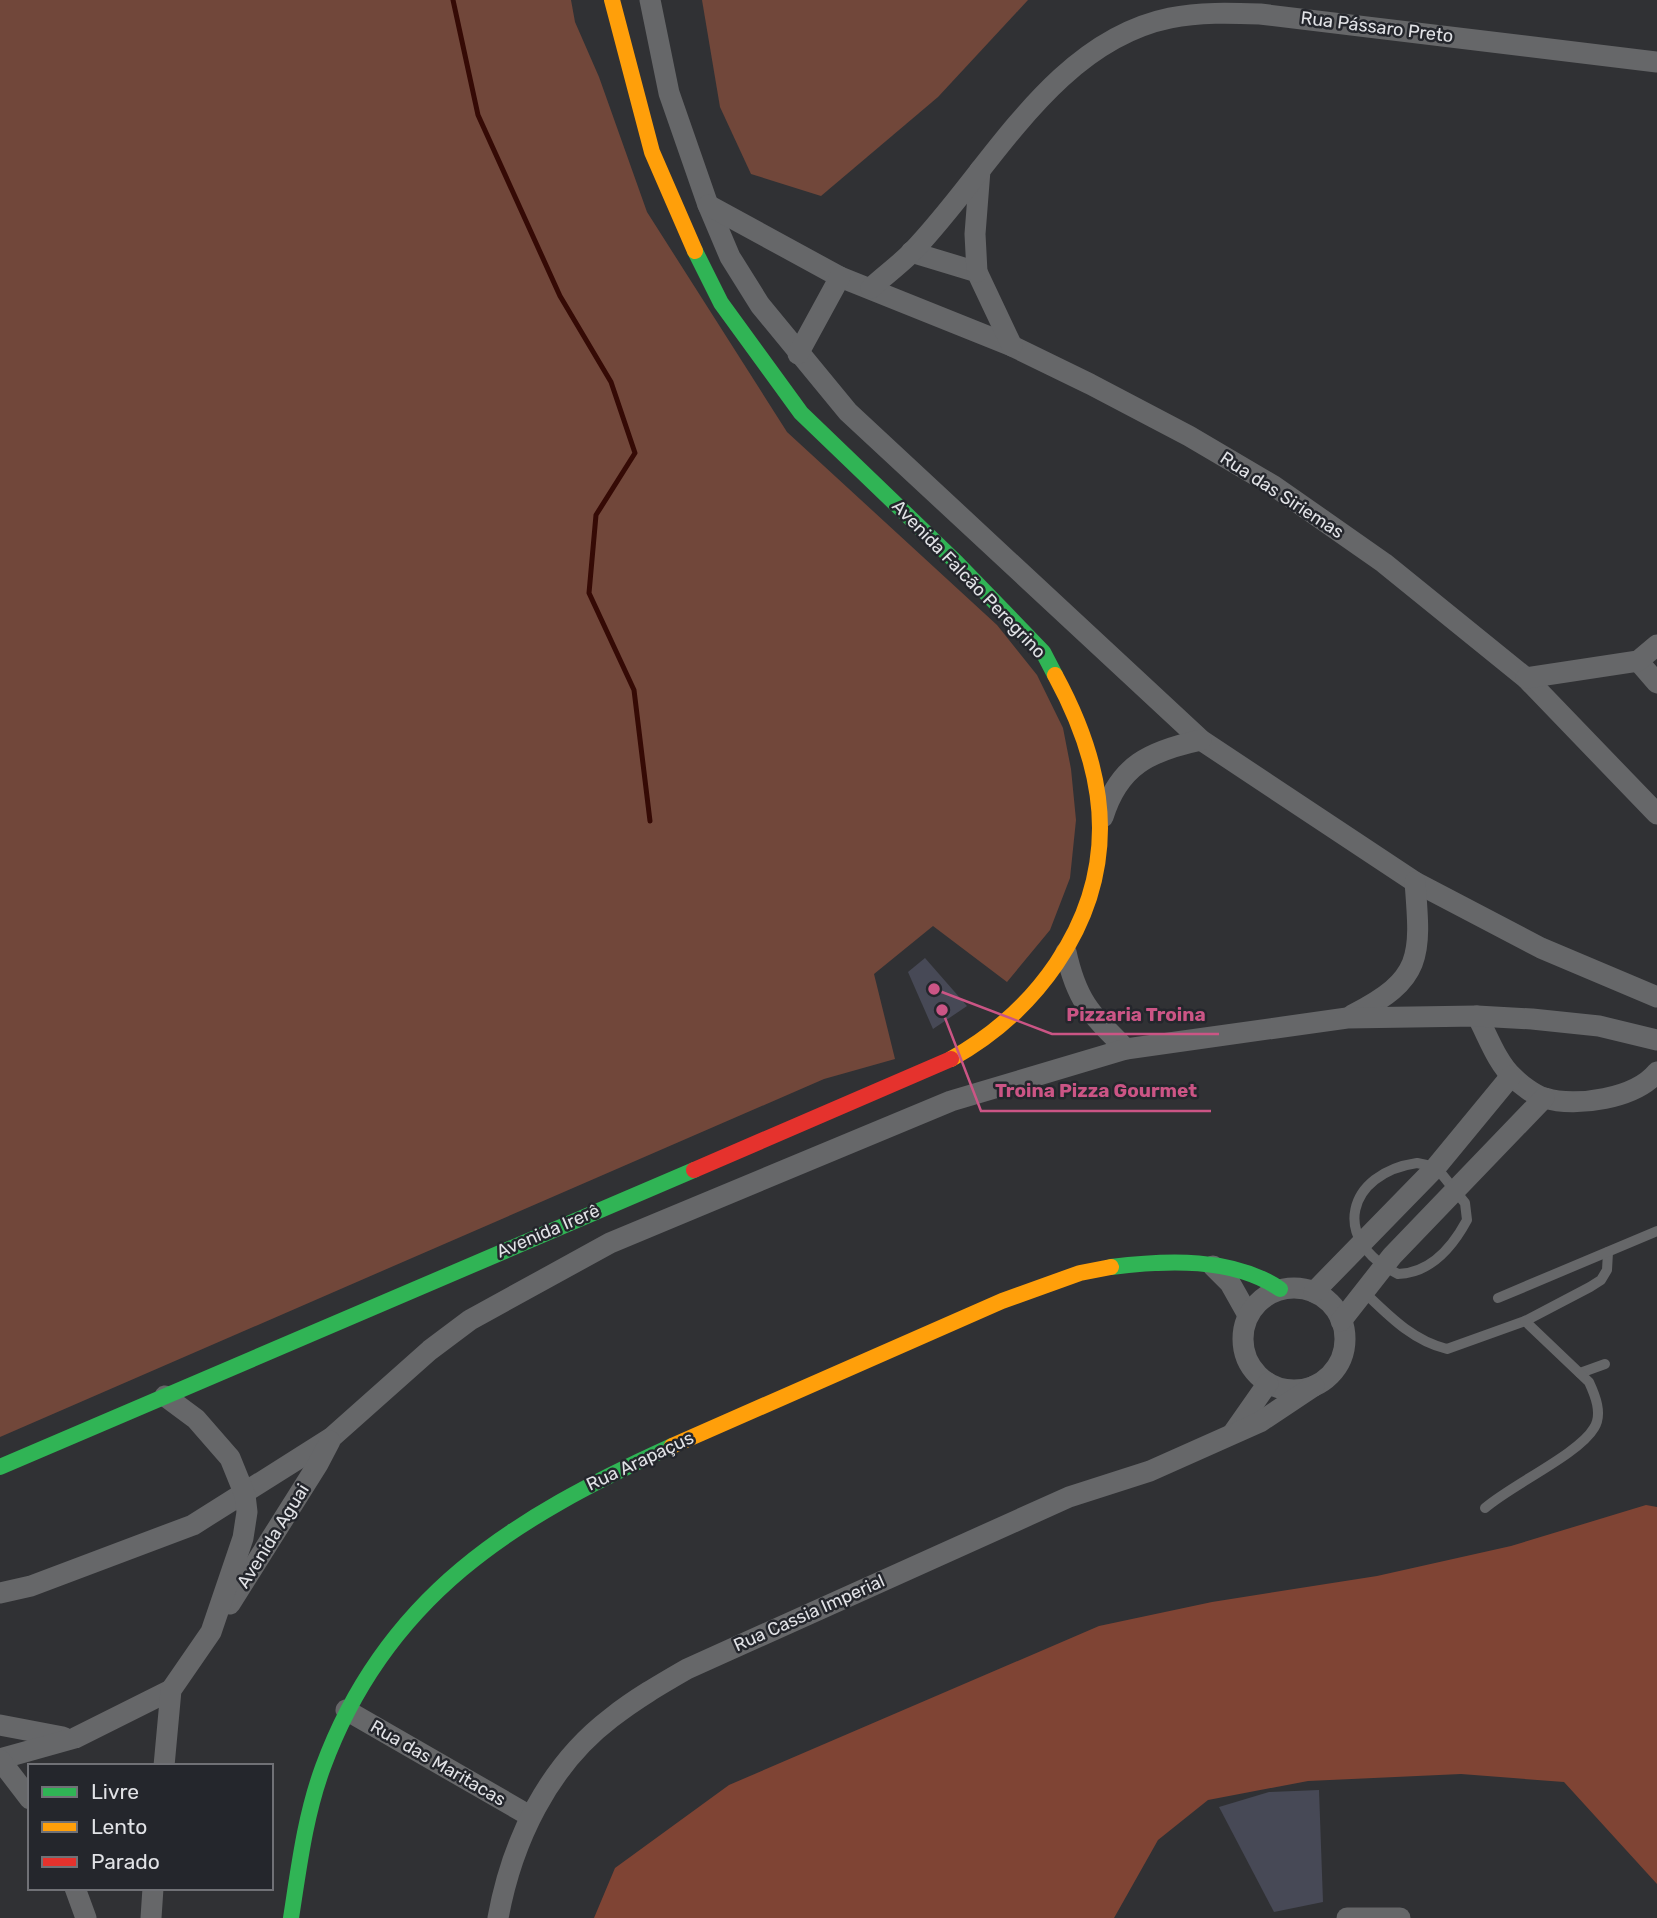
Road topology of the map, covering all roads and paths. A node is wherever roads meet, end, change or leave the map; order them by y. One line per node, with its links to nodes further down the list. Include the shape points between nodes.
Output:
1 (612, 0): 18 (street, Avenida Falcão Peregrino, via 652,152 721,303 801,413 1043,652 1076,713 1091,763)
2 (650, 0): 5 (street, Avenida Falcão Peregrino, via 669,93)
3 (1657, 61): 4 (street, Rua Pássaro Preto, via 1260,13 1170,18 1141,26 1087,55 1056,82)
4 (980, 170): 6 (street, Rua Pássaro Preto); 7 (street)
5 (708, 205): 8 (street, Rua das Siriemas); 11 (street, Avenida Falcão Peregrino, via 730,257)
6 (911, 252): 7 (street); 9 (street, Rua Pássaro Preto)
7 (977, 272): 10 (street)
8 (840, 277): 9 (street, Rua das Siriemas); 11 (street)
9 (871, 288): 10 (street, Rua das Siriemas)
10 (1012, 346): 14 (street, Rua das Siriemas, via 1189,436 1273,486 1384,563)
11 (798, 354): 16 (street, Avenida Falcão Peregrino, via 848,412)
12 (1657, 645): 13 (street)
13 (1638, 661): 14 (street); 15 (street)
14 (1526, 678): 17 (street, Rua das Siriemas)
15 (1657, 683)
16 (1201, 740): 18 (street, via 1149,757 1128,771 1111,792); 19 (street, Avenida Falcão Peregrino)
17 (1657, 814)
18 (1100, 828): 20 (street, Avenida Falcão Peregrino, via 1090,895)
19 (1415, 882): 21 (street, Avenida Falcão Peregrino, via 1541,948); 23 (street, via 1419,936 1412,968 1385,999)
20 (1066, 952): 25 (street, via 1082,1001); 49 (street, Avenida Irerê, via 1017,1013 982,1042 930,1071)
21 (1657, 997)
22 (1477, 1016): 23 (street); 24 (street, via 1600,1026); 27 (street)
23 (1347, 1018): 25 (street)
24 (1657, 1040)
25 (1126, 1049): 51 (street, Avenida Irerê, via 951,1101 610,1243 470,1320)
26 (1657, 1072): 28 (street, via 1641,1088 1590,1101)
27 (1511, 1076): 28 (street); 29 (street)
28 (1544, 1098): 30 (street)
29 (1436, 1167): 30 (lane); 31 (street); 33 (lane, via 1401,1165 1371,1186 1352,1218)
30 (1456, 1190): 34 (street); 37 (lane, via 1468,1211 1467,1220 1445,1252 1409,1274 1398,1275)
31 (1380, 1224): 33 (street); 34 (street)
32 (1657, 1231): 35 (lane)
33 (1360, 1244): 37 (lane); 39 (street)
34 (1402, 1246): 37 (street)
35 (1608, 1252): 41 (lane); 44 (lane, via 1601,1280)
36 (1211, 1265): 38 (street, Rua Arapaçus, via 1250,1270); 42 (street, via 1230,1283); 58 (street, Rua Arapaçus, via 1121,1266 1045,1285 990,1305 588,1483 477,1552 450,1576 383,1649)
37 (1382, 1267): 40 (street)
38 (1280, 1289): 39 (street); 42 (street, via 1267,1295)
39 (1314, 1292): 43 (street, via 1335,1309)
40 (1364, 1292): 43 (street); 44 (lane, via 1401,1327 1447,1349)
41 (1498, 1298)
42 (1248, 1315): 47 (street, via 1243,1329 1245,1353)
43 (1341, 1321): 48 (street, via 1345,1336 1337,1366)
44 (1525, 1321): 46 (lane)
45 (1605, 1364): 46 (lane)
46 (1580, 1373): 54 (lane, via 1595,1394 1598,1417 1594,1430)
47 (1268, 1383): 48 (street, via 1283,1389); 50 (street)
48 (1314, 1386): 50 (street, Rua Cassia Imperial, via 1280,1412)
49 (165, 1396): 52 (street, Avenida Irerê); 53 (street, via 217,1440)
50 (1232, 1434): 64 (street, Rua Cassia Imperial, via 1150,1471 1044,1507 687,1669 594,1732 551,1781)
51 (331, 1438): 53 (street); 56 (street, Avenida Aguai)
52 (0, 1467)
53 (245, 1495): 55 (street, via 193,1525 31,1587); 56 (street, Avenida Aguai, via 243,1538)
54 (1485, 1508)
55 (0, 1593)
56 (211, 1632): 57 (street, Avenida Aguai)
57 (171, 1690): 60 (street); 62 (street, Avenida Aguai)
58 (346, 1710): 64 (street, Rua das Maritacas); 69 (street, Rua Arapaçus, via 320,1773 304,1830)
59 (0, 1725): 60 (street)
60 (75, 1738): 61 (street)
61 (0, 1760): 63 (street)
62 (164, 1764)
63 (28, 1797)
64 (530, 1816): 70 (street, Rua Cassia Imperial)
65 (76, 1890): 67 (street)
66 (153, 1890): 68 (street)
67 (86, 1918)
68 (150, 1918)
69 (291, 1918)
70 (498, 1918)
71 (1347, 1918): 72 (street)
72 (1400, 1918)

